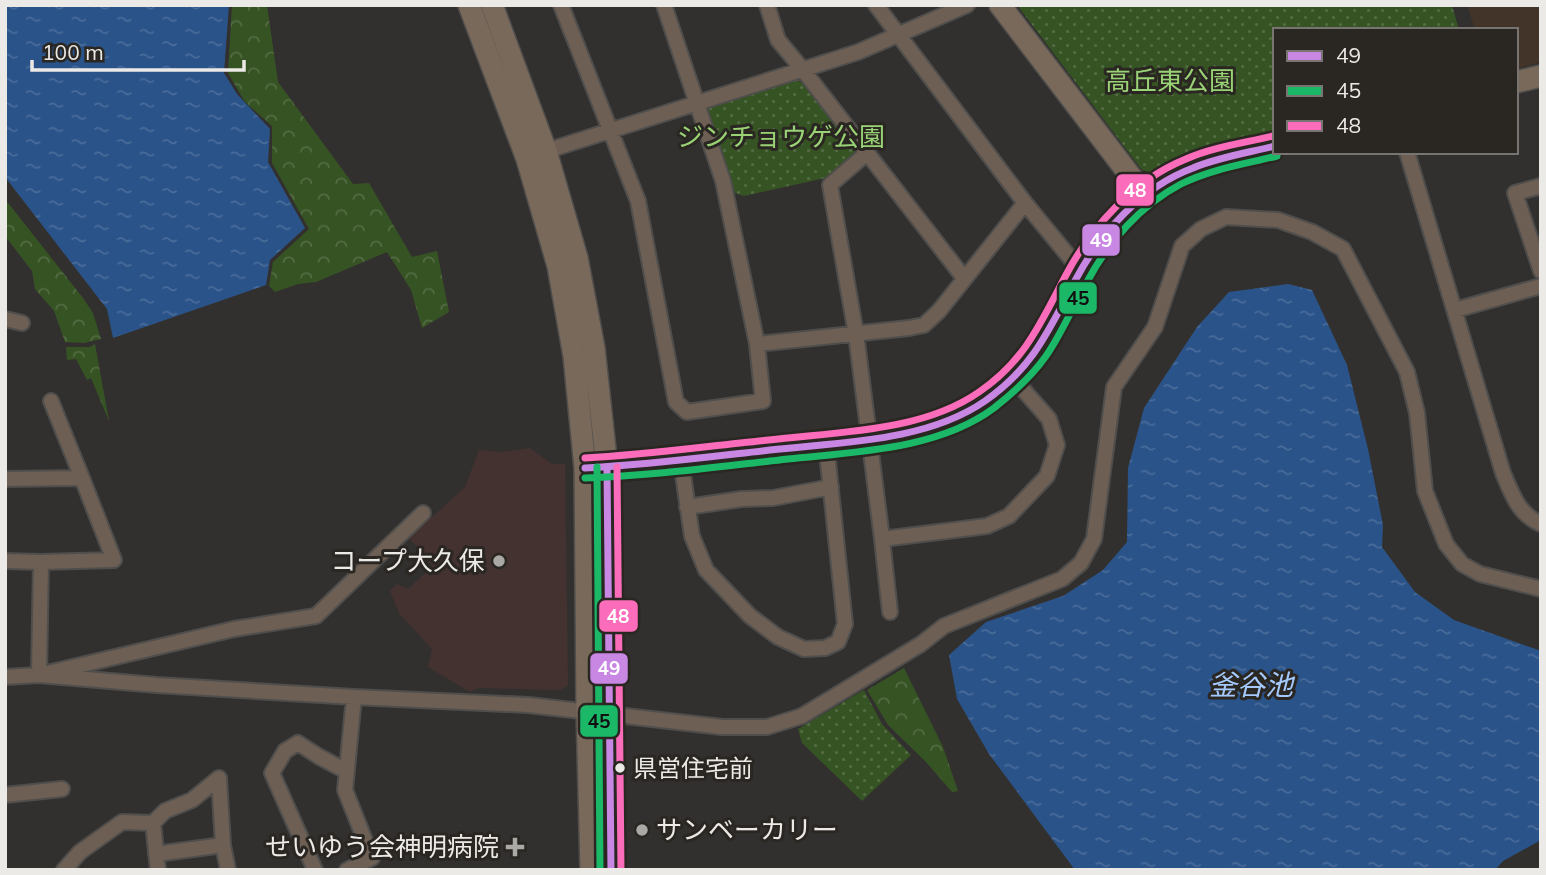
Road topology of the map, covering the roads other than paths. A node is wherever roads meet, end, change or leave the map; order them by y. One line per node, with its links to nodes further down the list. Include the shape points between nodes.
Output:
1 (470, 5): 37 (street, via 527,159 558,266 575,356)
2 (492, 5): 16 (street)
3 (561, 5): 14 (street)
4 (664, 5): 13 (street)
5 (767, 5): 10 (street, via 778,40)
6 (876, 5): 9 (street)
7 (967, 5): 9 (street)
8 (1000, 5): 20 (street)
9 (898, 36): 10 (street); 21 (street)
10 (803, 70): 13 (street); 17 (street)
11 (1541, 76): 12 (street)
12 (1518, 82)
13 (698, 102): 14 (street); 30 (street, via 723,181)
14 (610, 130): 16 (street); 30 (street, via 638,201 676,402 687,412 763,401)
15 (1273, 147): 20 (street, via 1208,163)
16 (546, 150): 36 (street, via 577,258 594,348)
17 (867, 153): 24 (street); 29 (street, via 830,185)
18 (1408, 154): 26 (street)
19 (1541, 186): 23 (street, via 1515,193)
20 (1145, 195): 22 (street, via 1119,220)
21 (1025, 202): 22 (street); 24 (street)
22 (1081, 271): 31 (street, via 1037,351)
23 (1541, 271)
24 (964, 278): 29 (street, via 924,325)
25 (1541, 286): 26 (street)
26 (1455, 310): 43 (street, via 1513,499)
27 (5, 319): 28 (street)
28 (22, 323)
29 (856, 334): 30 (street); 33 (street)
30 (757, 344)
31 (1013, 378): 33 (street, via 956,417); 44 (street, via 1049,419 1057,445 1047,476 1009,516 987,526)
32 (51, 401): 38 (street)
33 (868, 438): 34 (street); 44 (street)
34 (826, 443): 35 (street); 40 (street)
35 (681, 461): 36 (street); 41 (street)
36 (607, 467): 37 (street); 53 (street)
37 (585, 468): 52 (street)
38 (82, 478): 39 (street); 46 (street, via 114,560)
39 (5, 479)
40 (831, 487): 41 (street); 41 (street, via 845,624 838,642 825,648 804,649 778,638 750,616 706,570 692,536)
41 (688, 507)
42 (423, 513): 49 (street, via 316,616 234,629)
43 (1541, 524)
44 (882, 539): 48 (street)
45 (5, 561): 46 (street)
46 (41, 562): 49 (street)
47 (1541, 589): 53 (street, via 1480,574 1462,564 1446,544 1425,491 1417,413 1407,372 1343,249 1278,220 1226,217 1201,229 1182,246 1155,327 1114,387 1094,539 1081,563 1062,579 944,626 802,716 767,727)
48 (890, 612)
49 (39, 675): 50 (street); 51 (street)
50 (5, 677)
51 (354, 697): 52 (street); 54 (street)
52 (587, 710): 53 (street); 66 (street)
53 (609, 713): 67 (street)
54 (346, 771): 60 (street, via 345,790); 64 (street, via 298,743 285,751 272,774)
55 (62, 789): 56 (street)
56 (5, 795)
57 (153, 823): 58 (street, via 219,778); 59 (street); 61 (street, via 121,822)
58 (223, 845): 59 (street); 63 (street)
59 (156, 854): 62 (street)
60 (372, 864): 65 (street)
61 (64, 870)
62 (158, 870)
63 (228, 870)
64 (315, 870)
65 (346, 870)
66 (591, 870)
67 (611, 870)

